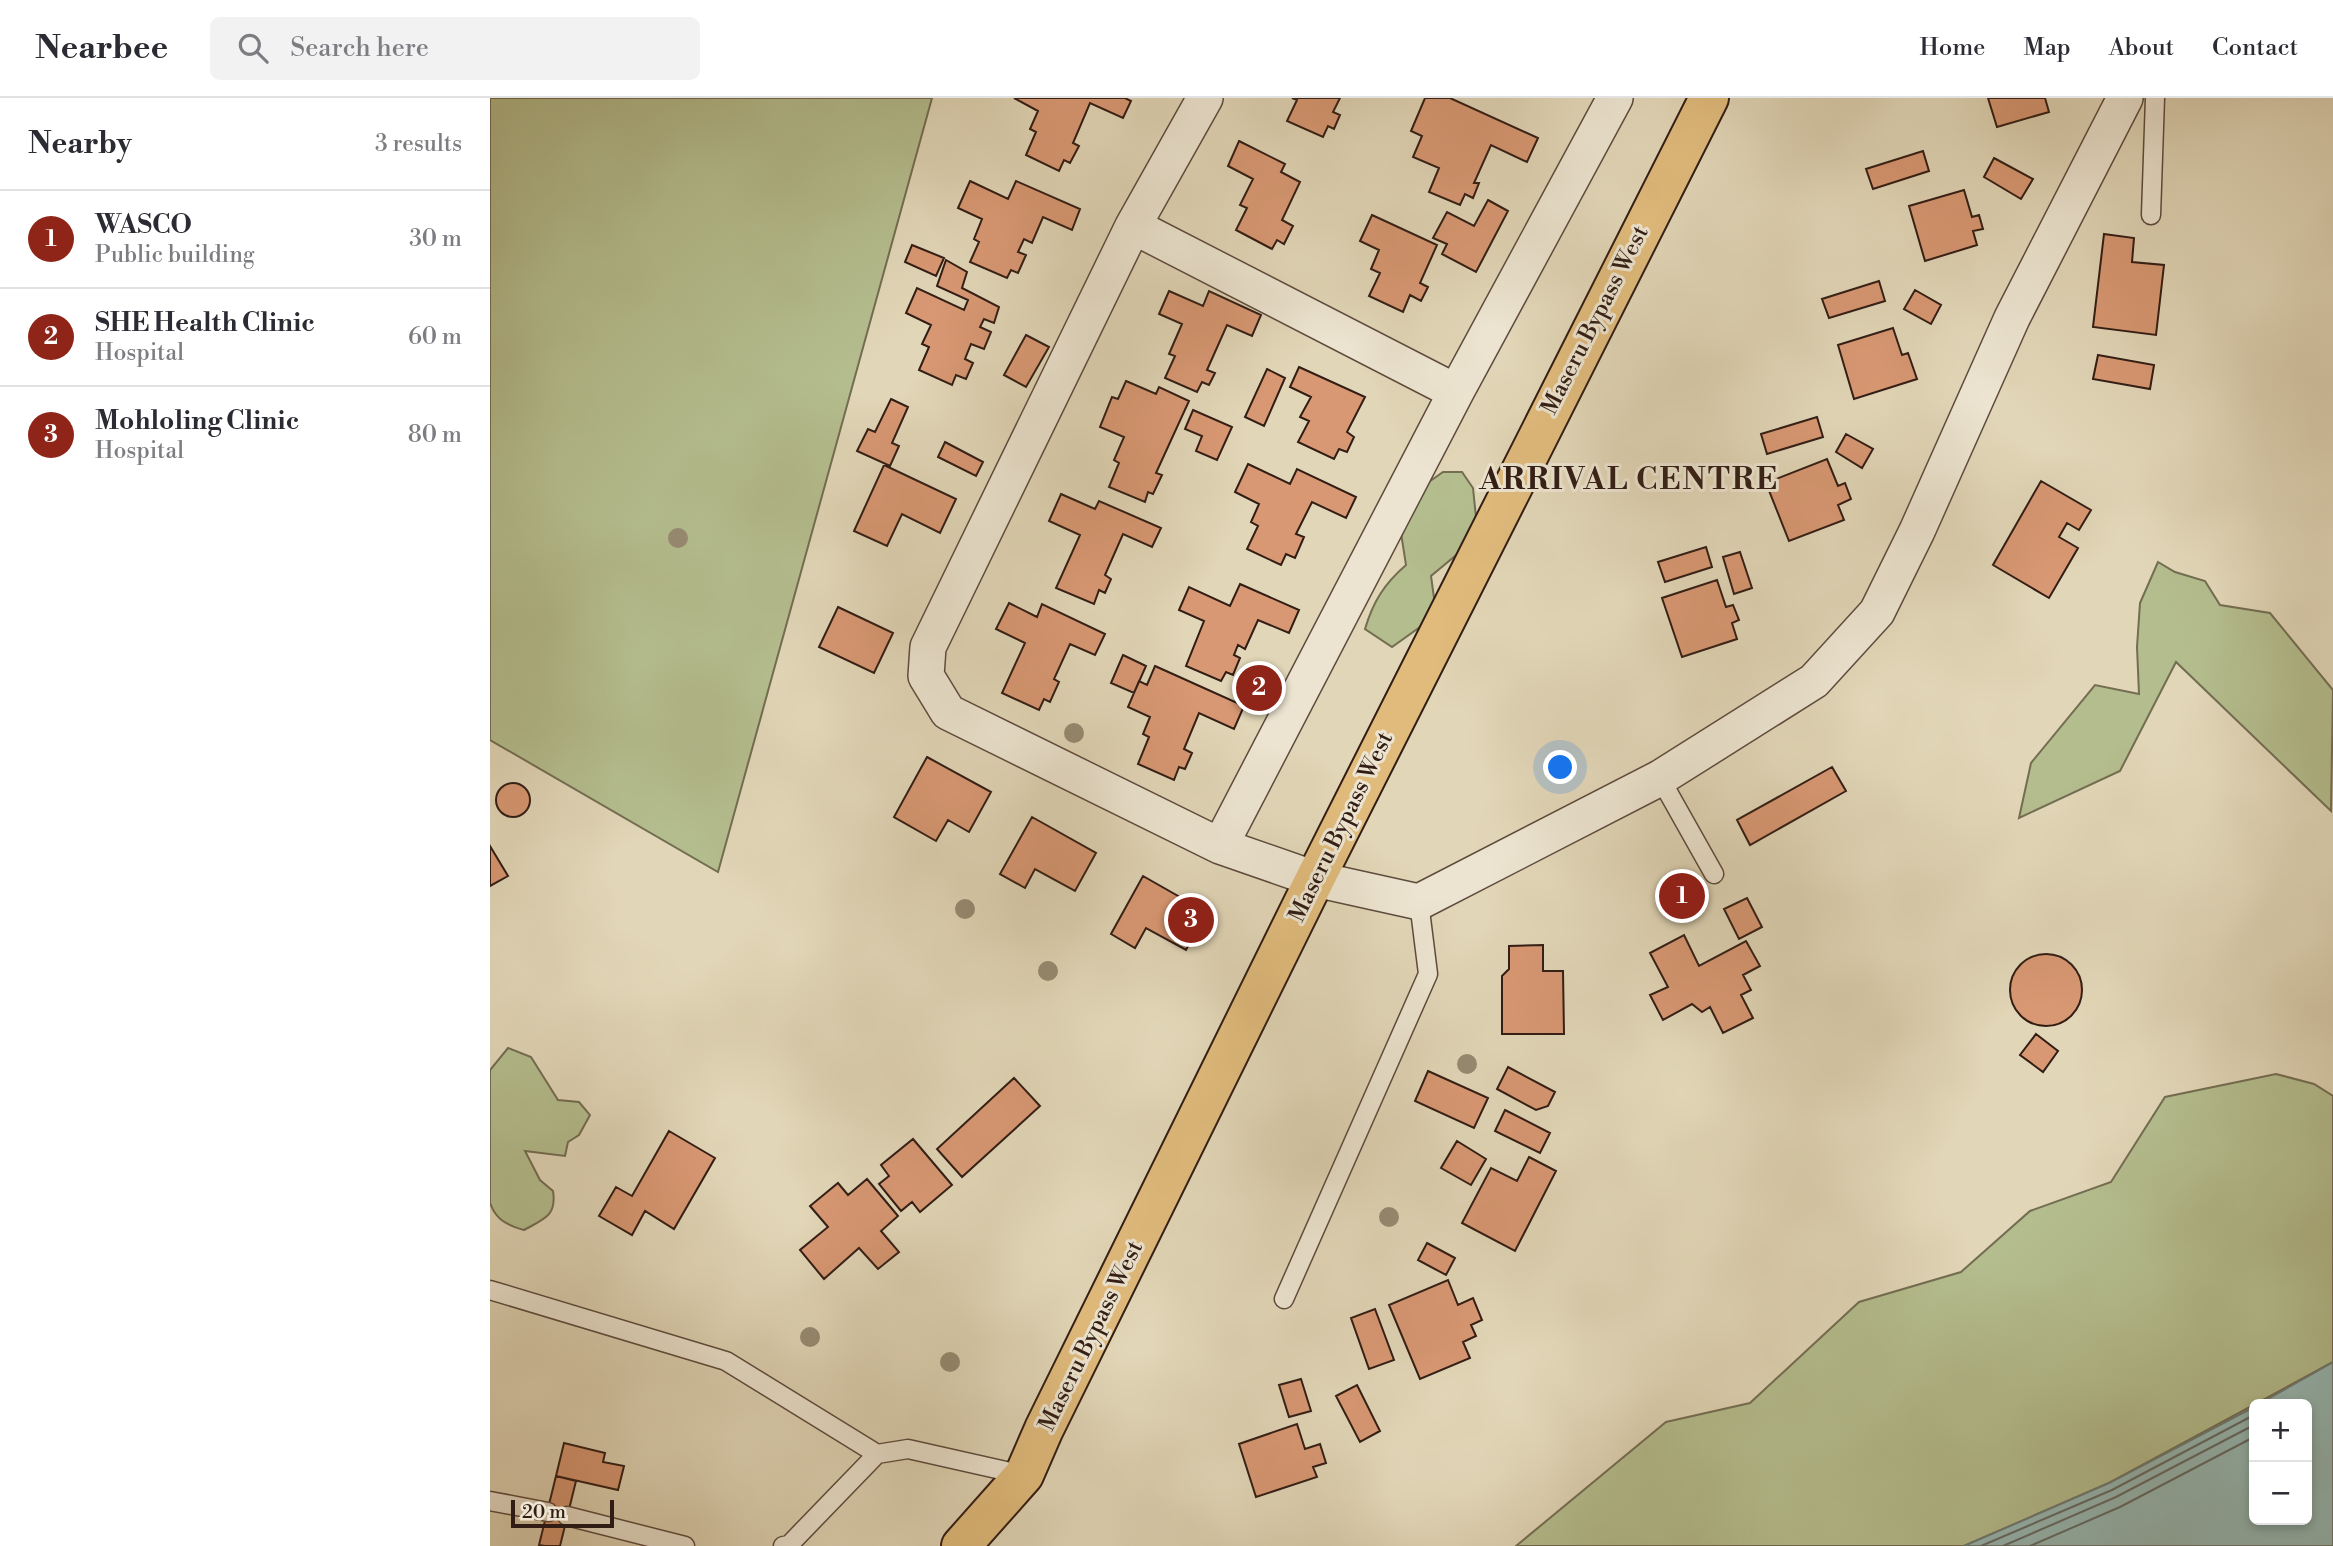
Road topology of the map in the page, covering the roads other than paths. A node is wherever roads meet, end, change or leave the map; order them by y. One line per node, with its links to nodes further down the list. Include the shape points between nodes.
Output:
1 (1205, 98): 7 (street)
2 (1615, 98): 8 (street)
3 (1709, 98): 12 (main road, Maseru Bypass West)
4 (2125, 98): 9 (street, via 2012,318 1877,612 1814,681)
5 (2155, 98): 6 (lane)
6 (2151, 215)
7 (1133, 226): 8 (street); 10 (street, via 928,647 926,676 948,712)
8 (1456, 392): 10 (street)
9 (1660, 778): 11 (lane); 13 (street)
10 (1220, 846): 12 (street)
11 (1714, 874)
12 (1315, 879): 13 (street); 17 (main road, Maseru Bypass West)
13 (1419, 902): 15 (lane, via 1428,974)
14 (490, 1290): 16 (lane, via 726,1361)
15 (1284, 1299)
16 (877, 1454): 17 (lane, via 908,1448); 22 (lane)
17 (1024, 1475): 23 (main road, Maseru Bypass West)
18 (490, 1501): 19 (lane)
19 (548, 1512)
20 (567, 1516): 21 (lane)
21 (685, 1546)
22 (783, 1546)
23 (961, 1546)

